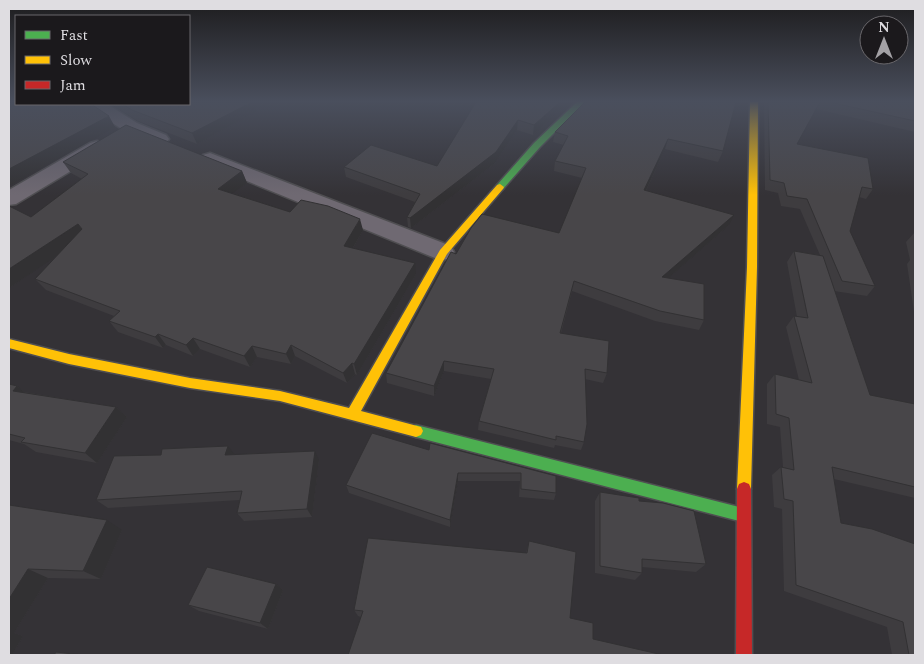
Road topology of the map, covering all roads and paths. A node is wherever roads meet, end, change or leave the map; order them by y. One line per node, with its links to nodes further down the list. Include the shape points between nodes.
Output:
1 (121, 133): 5 (street)
2 (146, 133): 6 (street)
3 (549, 133): 6 (street)
4 (754, 133): 9 (street)
5 (9, 199)
6 (443, 252): 8 (street)
7 (9, 344): 8 (street, via 181,381 280,396)
8 (353, 414): 9 (street)
9 (743, 515): 10 (street)
10 (744, 655)

